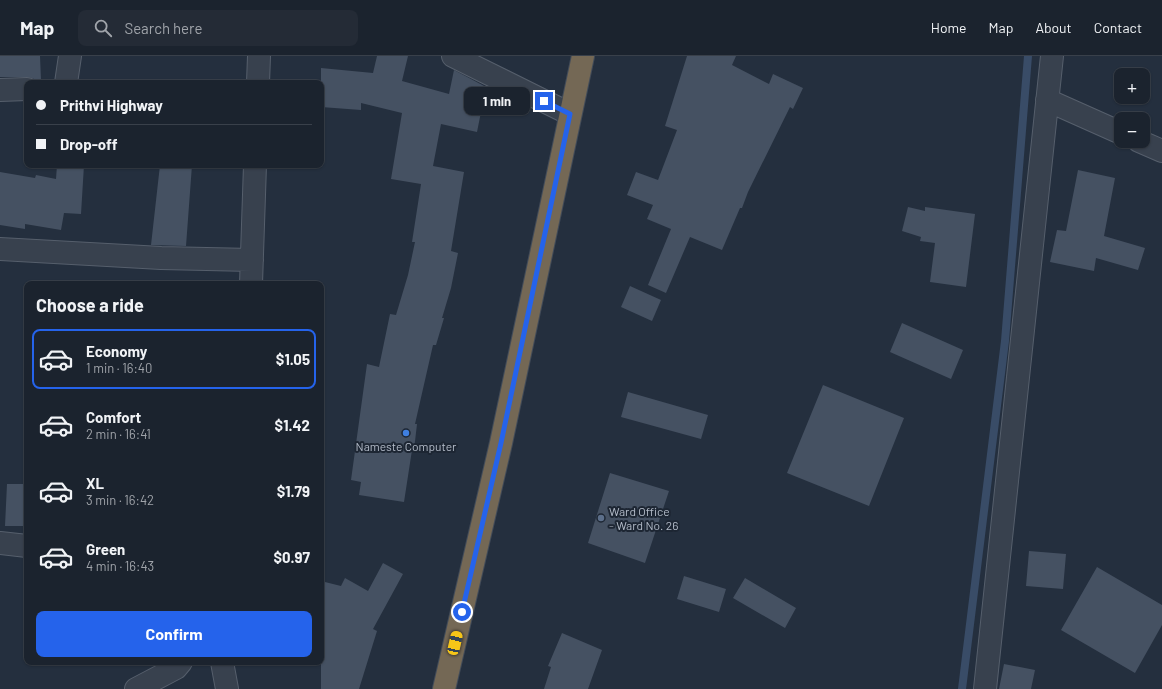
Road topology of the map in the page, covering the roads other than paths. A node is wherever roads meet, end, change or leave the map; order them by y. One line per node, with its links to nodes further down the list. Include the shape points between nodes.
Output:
1 (70, 56): 6 (street)
2 (259, 56): 7 (street)
3 (453, 56): 11 (street)
4 (583, 56): 11 (highway)
5 (1052, 56): 10 (street)
6 (66, 80)
7 (258, 80)
8 (0, 90): 9 (street)
9 (24, 90)
10 (1047, 100): 12 (street); 26 (street)
11 (570, 114): 25 (highway, via 501,443)
12 (1114, 130)
13 (1150, 146): 14 (street)
14 (1162, 151)
15 (255, 168): 17 (street)
16 (0, 249): 17 (street)
17 (252, 260): 18 (street)
18 (251, 281)
19 (0, 543): 20 (street)
20 (24, 546)
21 (178, 665): 23 (street)
22 (223, 665): 24 (street)
23 (136, 689)
24 (227, 689)
25 (444, 689)
26 (985, 689)

